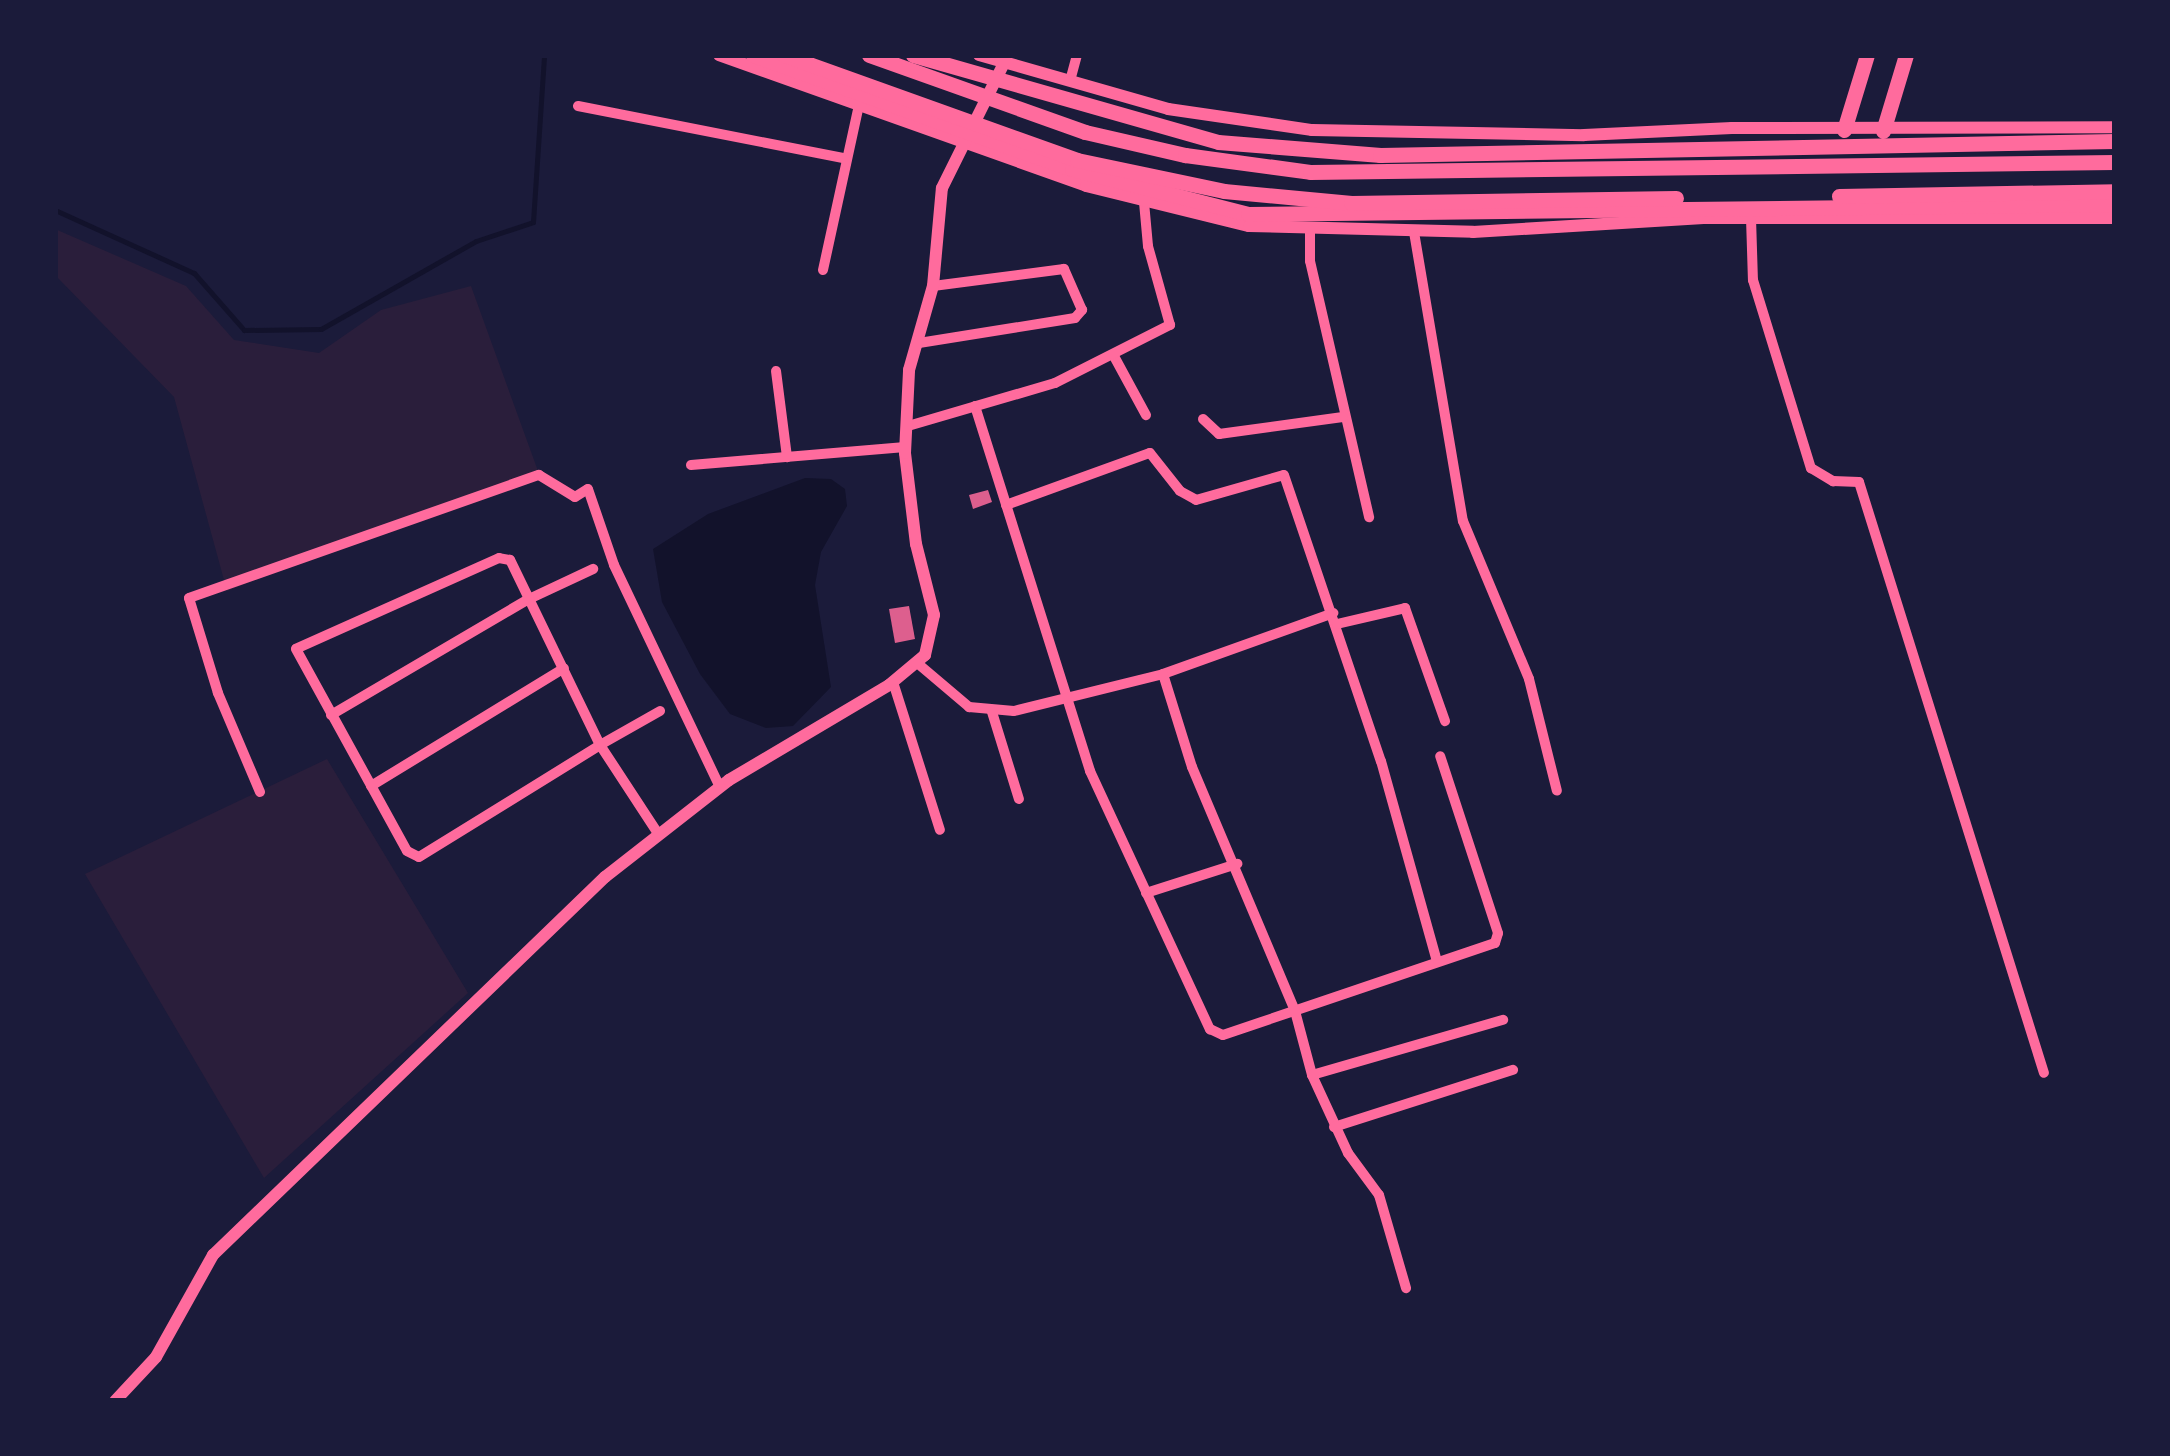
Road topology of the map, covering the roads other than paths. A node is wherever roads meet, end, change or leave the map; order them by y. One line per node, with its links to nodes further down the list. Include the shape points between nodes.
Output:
1 (719, 55): 13 (street)
2 (753, 55): 13 (highway)
3 (784, 55): 22 (highway, via 1077,160 1294,200)
4 (869, 55): 21 (highway, via 1086,132 1185,155 1310,172)
5 (913, 55): 11 (highway)
6 (978, 55): 10 (street)
7 (1077, 55): 12 (street)
8 (1867, 55): 16 (highway)
9 (1906, 55): 17 (highway)
10 (1004, 63): 11 (street); 12 (street)
11 (996, 81): 18 (street); 19 (highway, via 1218,142 1380,155)
12 (1070, 82): 16 (street, via 1168,109 1312,130)
13 (860, 100): 18 (highway); 20 (street)
14 (578, 106): 20 (street)
15 (2115, 127): 17 (street)
16 (1844, 130): 17 (street)
17 (1883, 132)
18 (970, 139): 23 (street); 24 (highway, via 1248,214); 30 (street, via 942,188)
19 (2115, 141)
20 (847, 159): 29 (street)
21 (2115, 162)
22 (2115, 191)
23 (1144, 202): 27 (street, via 1249,226); 32 (street, via 1148,246 1172,321)
24 (2115, 204)
25 (1750, 218): 26 (street); 28 (street); 71 (street, via 1753,280 1812,468 1833,480 1858,482)
26 (2115, 218)
27 (1310, 230): 28 (street); 36 (street, via 1310,261)
28 (1414, 232): 60 (street, via 1463,521 1529,679)
29 (823, 270)
30 (932, 286): 31 (street); 31 (street, via 1064,269 1082,310 1075,318)
31 (919, 343): 38 (street, via 909,370)
32 (1114, 358): 34 (street); 35 (street)
33 (776, 370): 40 (street)
34 (975, 406): 38 (street); 42 (street)
35 (1146, 415)
36 (1343, 417): 37 (street, via 1219,434); 43 (street)
37 (1204, 419)
38 (908, 426): 39 (street)
39 (906, 447): 40 (street); 47 (street, via 916,544 934,615 925,655)
40 (787, 457): 41 (street)
41 (691, 465)
42 (1006, 505): 46 (street, via 1150,453 1180,491 1196,500 1284,475); 51 (street)
43 (1369, 516)
44 (594, 569): 45 (street)
45 (528, 599): 48 (street); 54 (street); 54 (street, via 516,567 499,558 299,643 296,651)
46 (1335, 619): 49 (street); 55 (street, via 1405,608); 67 (street)
47 (916, 662): 50 (street); 53 (street, via 969,708)
48 (564, 668): 56 (street); 58 (street)
49 (1164, 674): 51 (street); 65 (street, via 1192,767)
50 (893, 682): 59 (street); 63 (street)
51 (1066, 702): 53 (street); 66 (street)
52 (660, 710): 56 (street)
53 (992, 712): 62 (street)
54 (331, 715): 58 (street)
55 (1445, 721)
56 (600, 746): 58 (street, via 419,857 406,850); 64 (street)
57 (1440, 756): 67 (street, via 1498,937 1491,947)
58 (371, 786)
59 (720, 787): 61 (street, via 643,632 588,490 575,497 539,475 189,598 218,694); 64 (street)
60 (1556, 791)
61 (260, 792)
62 (1020, 799)
63 (940, 830)
64 (656, 832): 75 (street, via 213,1255 156,1357)
65 (1237, 864): 66 (street); 68 (street)
66 (1146, 894): 68 (street, via 1210,1029 1223,1035)
67 (1436, 958): 68 (street)
68 (1295, 1012): 72 (street)
69 (1502, 1020): 72 (street)
70 (1513, 1070): 73 (street)
71 (2044, 1073)
72 (1312, 1075): 73 (street)
73 (1334, 1126): 74 (street, via 1380,1194)
74 (1406, 1288)
75 (115, 1401)

